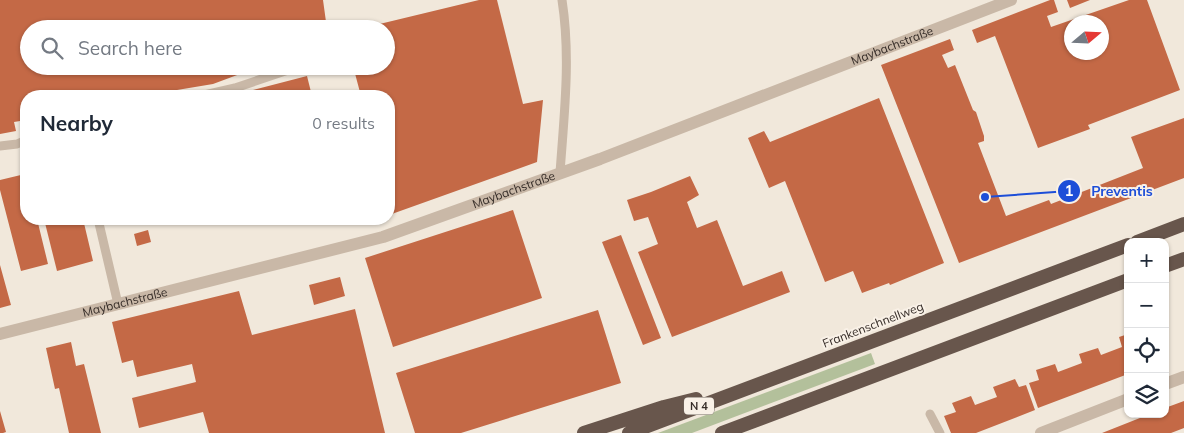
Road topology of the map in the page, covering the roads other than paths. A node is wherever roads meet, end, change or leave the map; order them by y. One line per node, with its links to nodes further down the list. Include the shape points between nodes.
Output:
1 (562, 0): 7 (lane, via 566,58)
2 (1011, 0): 7 (street, Maybachstraße)
3 (273, 75): 4 (lane)
4 (226, 90)
5 (20, 143): 6 (lane)
6 (0, 146)
7 (560, 173): 15 (street, Maybachstraße, via 382,237)
8 (1184, 224): 10 (highway)
9 (99, 225): 15 (lane)
10 (1147, 238)
11 (1124, 246): 18 (highway, Frankenschnellweg)
12 (1184, 259): 13 (highway)
13 (1169, 265)
14 (1124, 282): 21 (highway)
15 (118, 304): 16 (street, Maybachstraße)
16 (0, 334)
17 (1184, 377): 19 (street)
18 (770, 379): 23 (highway, via 664,407); 24 (highway, Frankenschnellweg / N 4)
19 (1169, 383)
20 (1124, 401): 28 (street)
21 (796, 405): 25 (highway); 26 (highway)
22 (930, 414): 27 (lane)
23 (584, 433)
24 (629, 433)
25 (722, 433)
26 (738, 433)
27 (940, 433)
28 (1041, 433)

